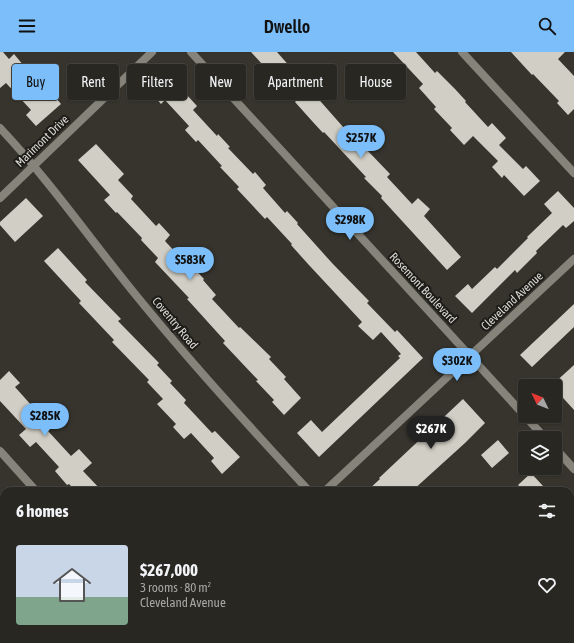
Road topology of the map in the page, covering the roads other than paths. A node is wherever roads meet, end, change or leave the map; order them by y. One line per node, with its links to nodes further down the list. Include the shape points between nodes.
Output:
1 (152, 52): 5 (street, Marimont Drive)
2 (191, 52): 9 (street, Rosemont Boulevard)
3 (462, 52): 6 (street)
4 (0, 128): 5 (street, Coventry Road)
5 (34, 166): 7 (street, Marimont Drive); 17 (street, Coventry Road, via 204,377)
6 (574, 173)
7 (0, 198)
8 (574, 258): 9 (street, Cleveland Avenue)
9 (470, 356): 10 (street, Rosemont Boulevard); 18 (street, Cleveland Avenue)
10 (518, 408)
11 (531, 423): 12 (street, Rosemont Boulevard)
12 (539, 431)
13 (0, 452): 16 (street)
14 (562, 456): 15 (street)
15 (574, 469)
16 (32, 487)
17 (305, 487)
18 (329, 487)

